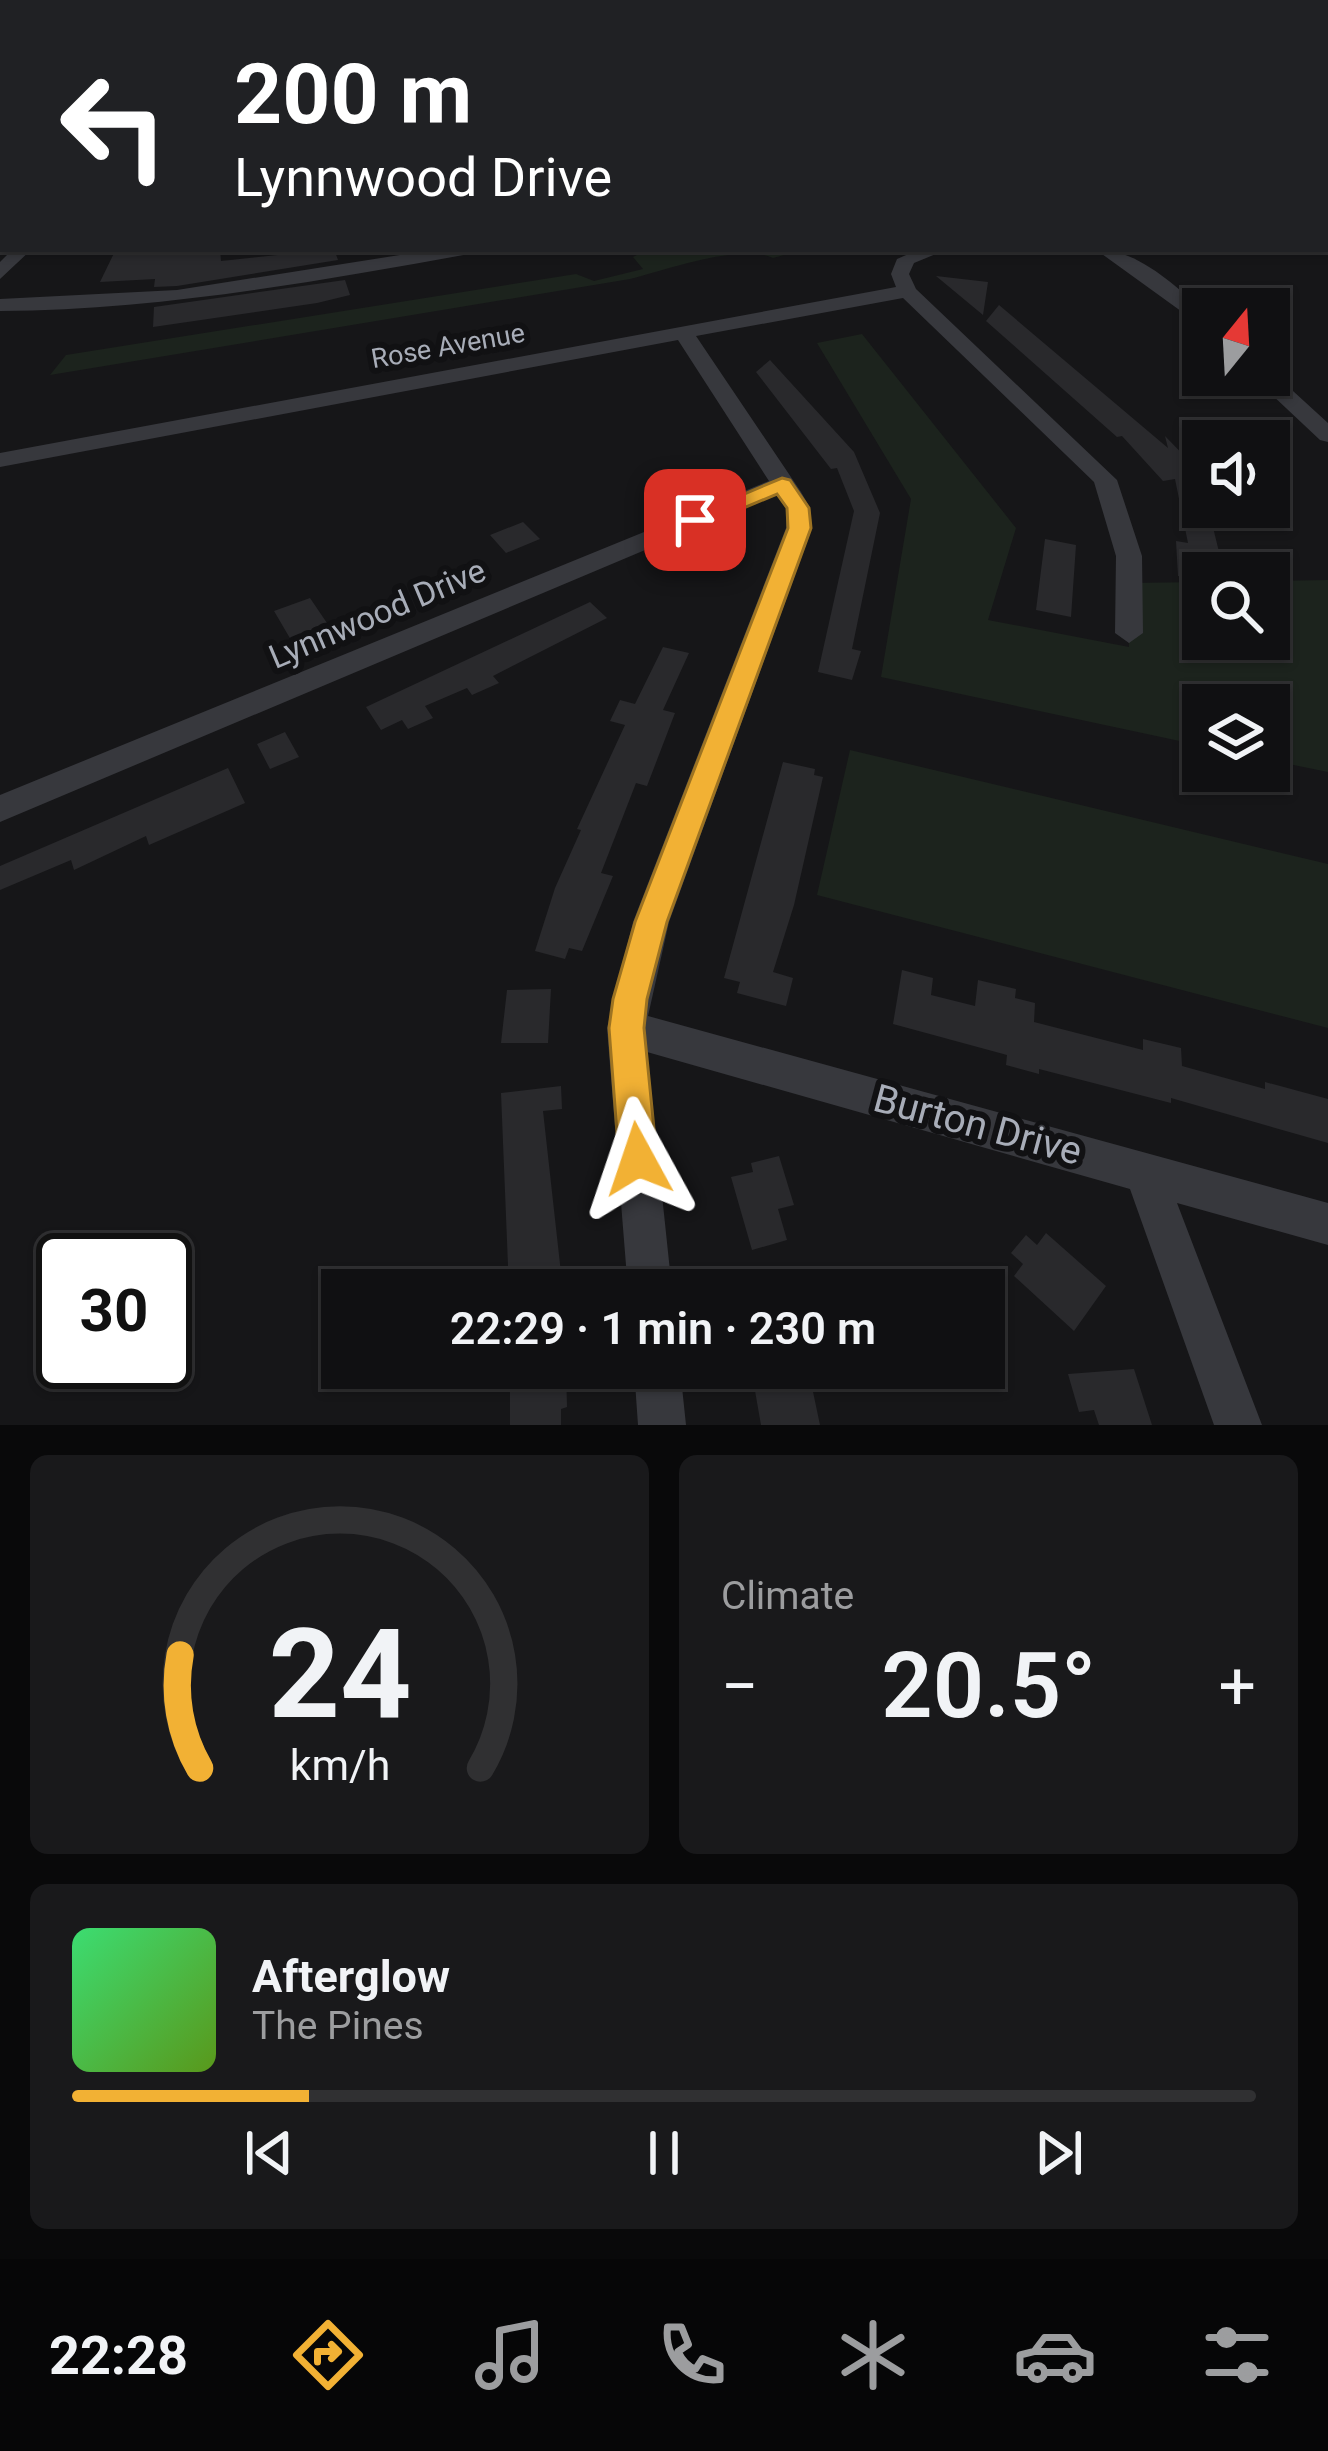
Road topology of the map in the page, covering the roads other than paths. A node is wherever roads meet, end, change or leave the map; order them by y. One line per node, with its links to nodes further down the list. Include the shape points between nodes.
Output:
1 (451, 252): 6 (street, via 179,295)
2 (929, 252): 4 (street, via 906,259 900,274)
3 (1109, 252): 5 (street)
4 (907, 291): 7 (street, Rose Avenue); 12 (street, via 1105,480 1129,556)
5 (1182, 302)
6 (0, 305)
7 (684, 333): 10 (street, Rose Avenue); 11 (street)
8 (1285, 396): 9 (street)
9 (1328, 435)
10 (0, 460)
11 (782, 484): 13 (street, Lynnwood Drive); 14 (street, via 798,508 799,528 651,922)
12 (1129, 633)
13 (0, 809)
14 (626, 1028): 15 (street, Burton Drive); 17 (street)
15 (1144, 1170): 16 (street, Burton Drive); 20 (street)
16 (1328, 1224)
17 (648, 1269)
18 (659, 1389): 19 (street)
19 (662, 1425)
20 (1238, 1425)

